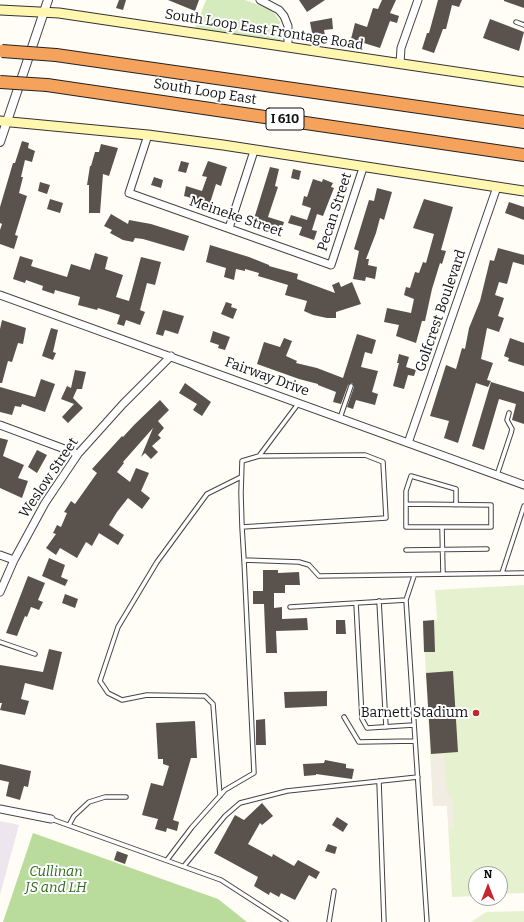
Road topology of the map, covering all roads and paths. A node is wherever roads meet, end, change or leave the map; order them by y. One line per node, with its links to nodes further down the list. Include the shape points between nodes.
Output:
1 (48, 0): 5 (street)
2 (260, 0): 8 (street, via 279,10 284,16 288,26)
3 (418, 0): 10 (street, via 401,48)
4 (0, 10): 5 (main road, South Loop East Frontage Road)
5 (44, 12): 8 (main road, South Loop East Frontage Road); 13 (street)
6 (516, 22): 7 (lane)
7 (524, 25)
8 (288, 47): 10 (main road, South Loop East Frontage Road)
9 (1, 51): 14 (highway, South Loop East / I 610, bridge, via 56,55)
10 (400, 64): 12 (main road, South Loop East Frontage Road)
11 (0, 82): 18 (highway, South Loop East / I 610, bridge, via 47,85)
12 (524, 82)
13 (4, 122): 15 (main road); 16 (street)
14 (524, 122)
15 (148, 136): 17 (main road); 22 (street, Meineke Street, via 129,193)
16 (0, 142)
17 (254, 151): 19 (main road); 22 (street)
18 (524, 155)
19 (363, 168): 20 (main road); 23 (street, Pecan Street)
20 (497, 187): 21 (main road); 31 (street, Golfcrest Boulevard)
21 (524, 190)
22 (229, 228): 23 (street, Meineke Street)
23 (331, 265)
24 (0, 295): 25 (street, Fairway Drive)
25 (171, 356): 27 (street, Fairway Drive); 32 (street, Weslow Street)
26 (351, 386): 29 (lane)
27 (299, 403): 29 (street, Fairway Drive); 33 (lane)
28 (509, 413): 34 (lane, via 507,420 512,429)
29 (340, 418): 31 (street, Fairway Drive)
30 (0, 425): 32 (street)
31 (408, 443): 34 (street, Fairway Drive)
32 (78, 454): 46 (street, Weslow Street, via 45,503)
33 (259, 456): 35 (lane, via 242,461); 40 (lane, via 365,455 384,462 386,518)
34 (497, 475): 36 (street, Fairway Drive)
35 (242, 477): 40 (lane); 66 (lane, via 207,494 157,562 118,627 100,681 108,694 122,700 147,695 205,696 213,704)
36 (524, 485)
37 (406, 504): 38 (lane); 38 (lane, via 406,491 411,476 456,489); 41 (lane, via 406,527)
38 (456, 505): 41 (lane, via 491,505 491,527)
39 (524, 506): 48 (lane)
40 (242, 527): 47 (lane)
41 (442, 527): 42 (lane)
42 (443, 549): 43 (lane); 44 (lane); 50 (lane)
43 (487, 549)
44 (406, 550)
45 (0, 555): 46 (street)
46 (14, 560): 52 (street, Weslow Street)
47 (244, 560): 51 (lane, via 300,562 309,565 319,576); 66 (lane, via 254,773 225,790)
48 (502, 573): 49 (lane); 50 (lane)
49 (524, 573)
50 (444, 574): 51 (lane)
51 (414, 576): 53 (lane)
52 (0, 592)
53 (406, 600): 54 (lane); 60 (lane)
54 (380, 601): 55 (lane); 61 (lane)
55 (356, 603): 56 (lane); 61 (lane, via 362,719 367,728)
56 (290, 607)
57 (0, 642): 58 (lane)
58 (35, 654)
59 (344, 717): 62 (lane, via 359,742)
60 (413, 725): 61 (lane); 62 (lane)
61 (386, 727)
62 (415, 741): 63 (lane)
63 (418, 777): 64 (lane); 76 (lane)
64 (379, 781): 71 (lane, via 287,791 240,803 225,816); 75 (lane)
65 (126, 796): 69 (lane, via 105,797 89,802 74,816)
66 (220, 796): 70 (lane)
67 (0, 809): 68 (street)
68 (51, 818): 69 (lane)
69 (69, 825): 70 (lane)
70 (167, 860): 71 (lane)
71 (184, 866): 73 (lane, via 221,880)
72 (334, 891): 74 (lane)
73 (286, 922)
74 (329, 922)
75 (384, 922)
76 (427, 922)

